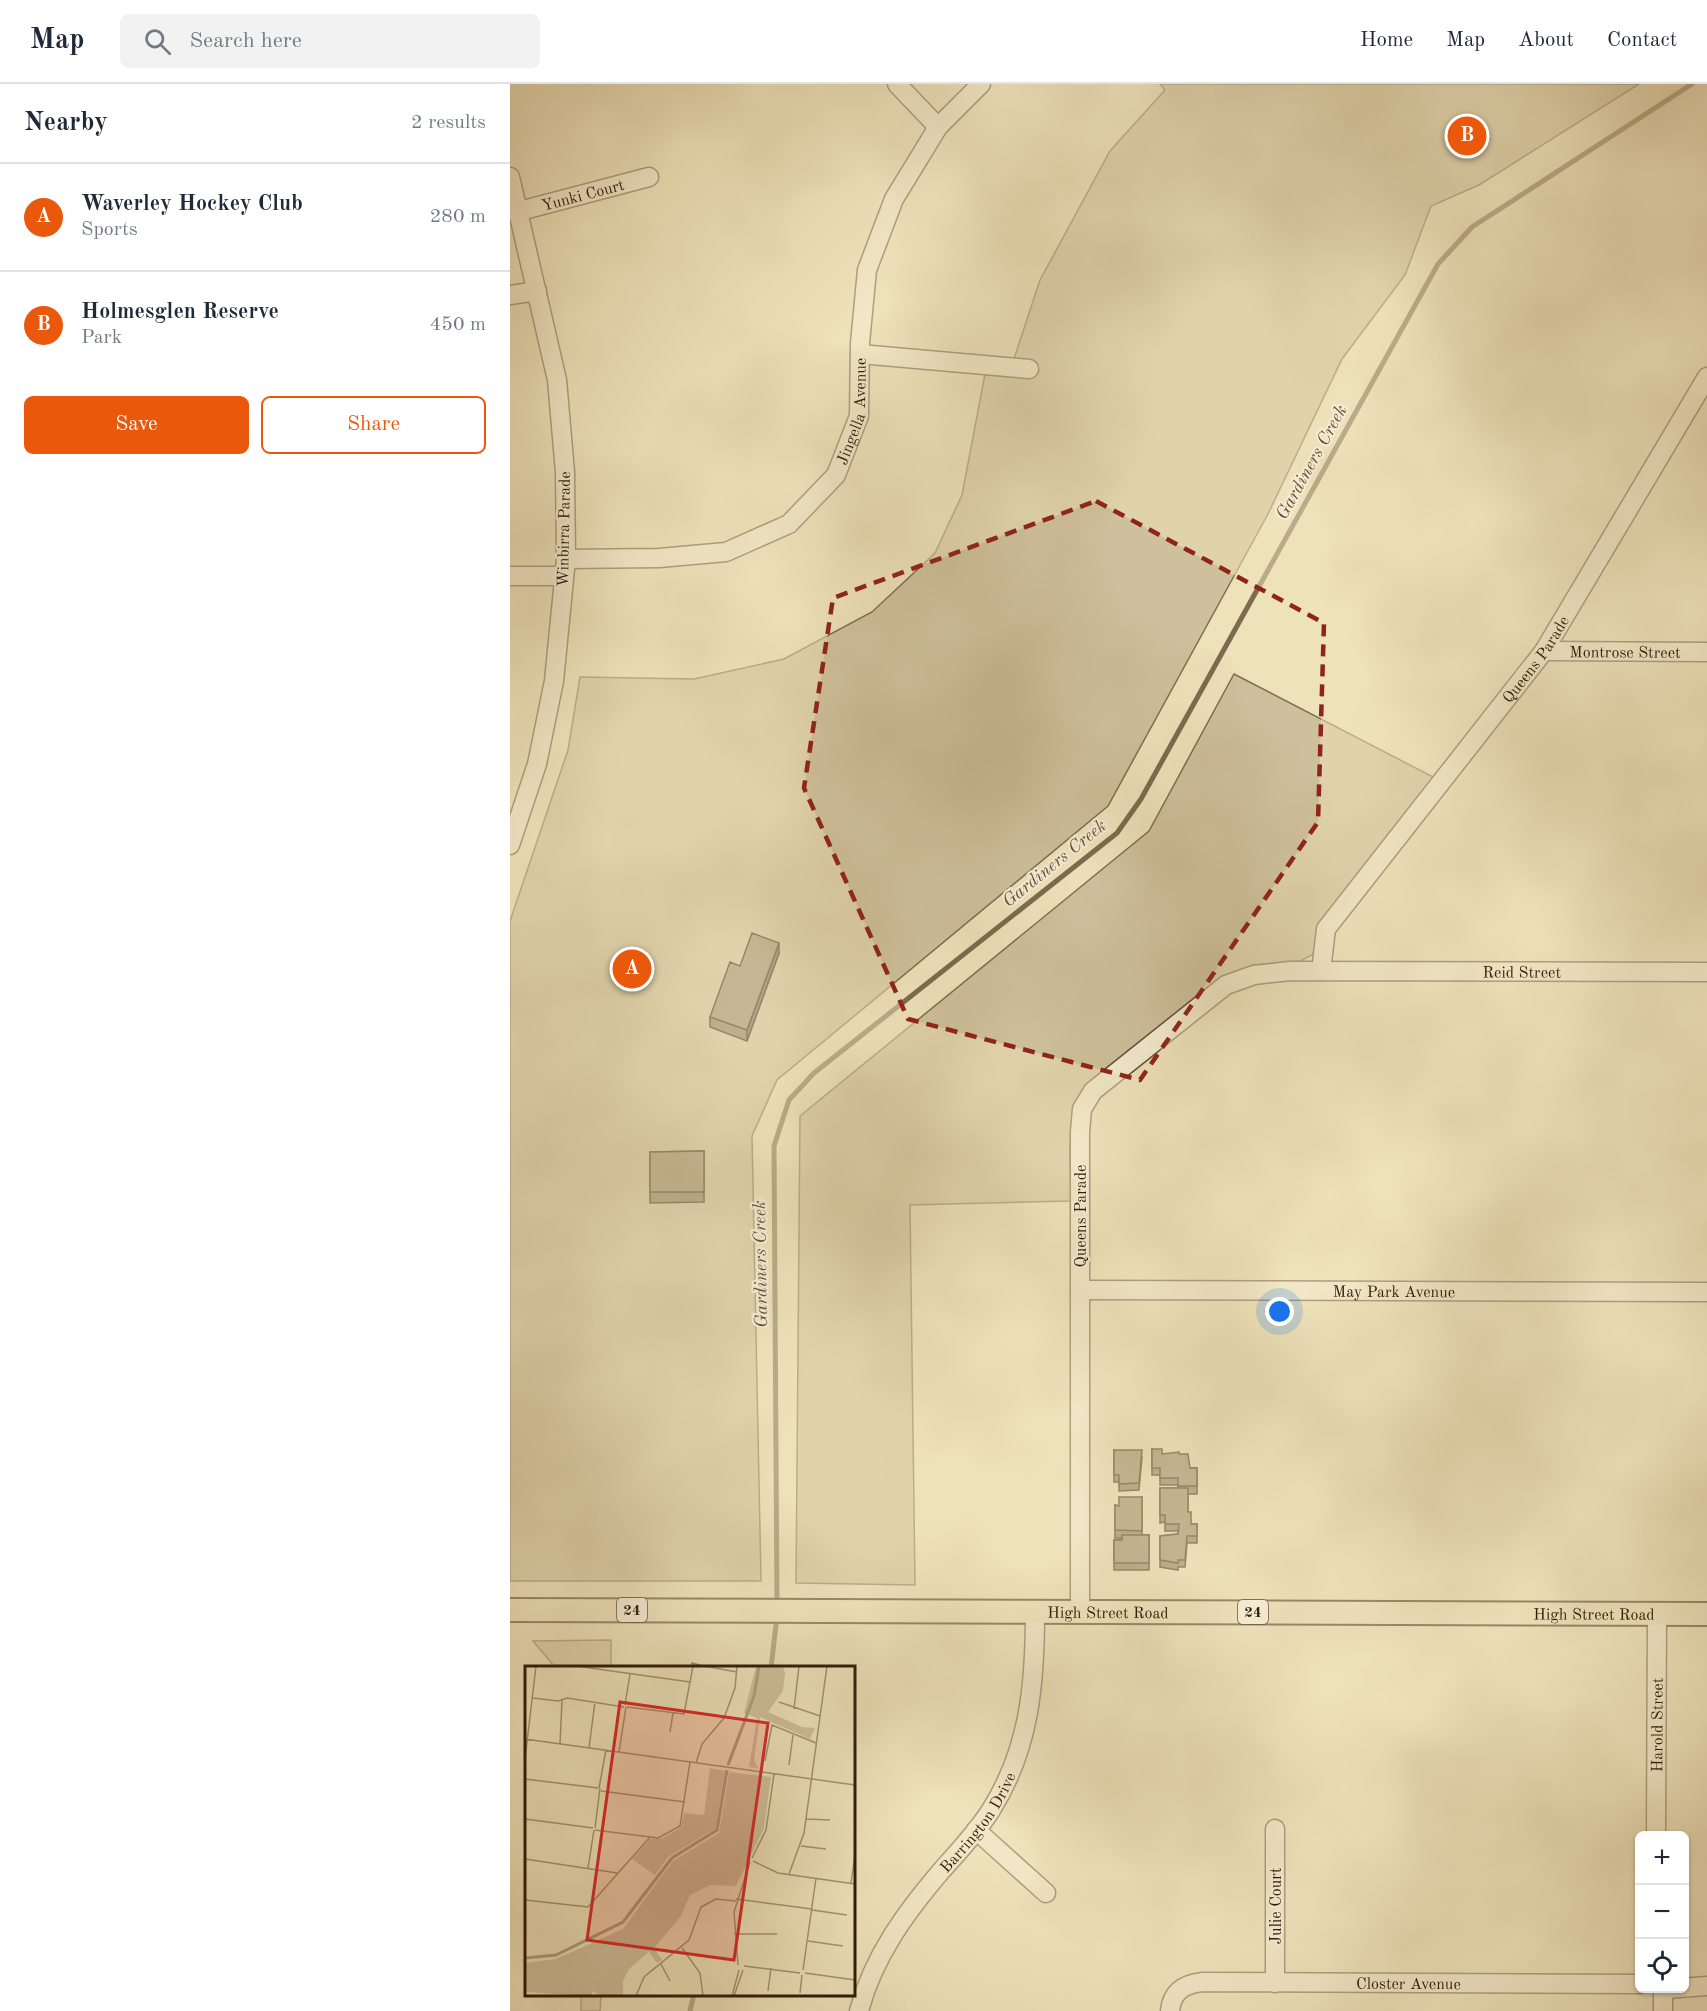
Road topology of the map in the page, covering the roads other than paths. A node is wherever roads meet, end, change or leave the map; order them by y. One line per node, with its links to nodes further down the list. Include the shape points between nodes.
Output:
1 (897, 84): 3 (street)
2 (981, 84): 3 (street, Jingella Avenue)
3 (938, 127): 9 (street, Jingella Avenue, via 894,199 867,270)
4 (510, 177): 6 (street, Winbirra Parade)
5 (649, 177): 6 (street, Yunki Court)
6 (513, 207): 7 (street, Winbirra Parade)
7 (537, 291): 8 (street); 12 (street, Winbirra Parade, via 557,380 565,472)
8 (510, 295)
9 (860, 354): 10 (street); 12 (street, Jingella Avenue, via 859,416 836,475 789,524 726,552)
10 (1029, 369)
11 (1707, 377): 14 (street, Queens Parade)
12 (565, 568): 13 (street, Jingella Avenue); 16 (street, Winbirra Parade, via 554,681 537,764)
13 (510, 576)
14 (1544, 651): 15 (street, Montrose Street); 17 (street, Queens Parade, via 1326,929 1323,938)
15 (1707, 652)
16 (510, 845)
17 (1328, 971): 18 (street, Reid Street); 19 (street, Queens Parade, via 1270,972 1226,985 1093,1091 1082,1109 1080,1132)
18 (1707, 972)
19 (1080, 1290): 20 (street, May Park Avenue); 23 (street, Queens Parade)
20 (1707, 1292)
21 (510, 1610): 22 (main road, High Street Road / 24)
22 (1035, 1612): 23 (main road, High Street Road / 24); 27 (street, Barrington Drive, via 1034,1674 1027,1726 1003,1788)
23 (1080, 1612): 24 (main road, High Street Road / 24)
24 (1657, 1614): 25 (main road, High Street Road / 24); 28 (street, Harold Street)
25 (1707, 1614)
26 (1275, 1829): 31 (street, Julie Court)
27 (976, 1830): 29 (street); 35 (street, Barrington Drive, via 892,1936)
28 (1656, 1831)
29 (1046, 1893)
30 (1689, 1980): 33 (street)
31 (1275, 1983): 32 (street, Closter Avenue); 36 (street, Closter Avenue, via 1188,1984 1171,2001)
32 (1635, 1984)
33 (1707, 1984): 34 (street)
34 (1662, 1994)
35 (859, 2011)
36 (1170, 2011)

